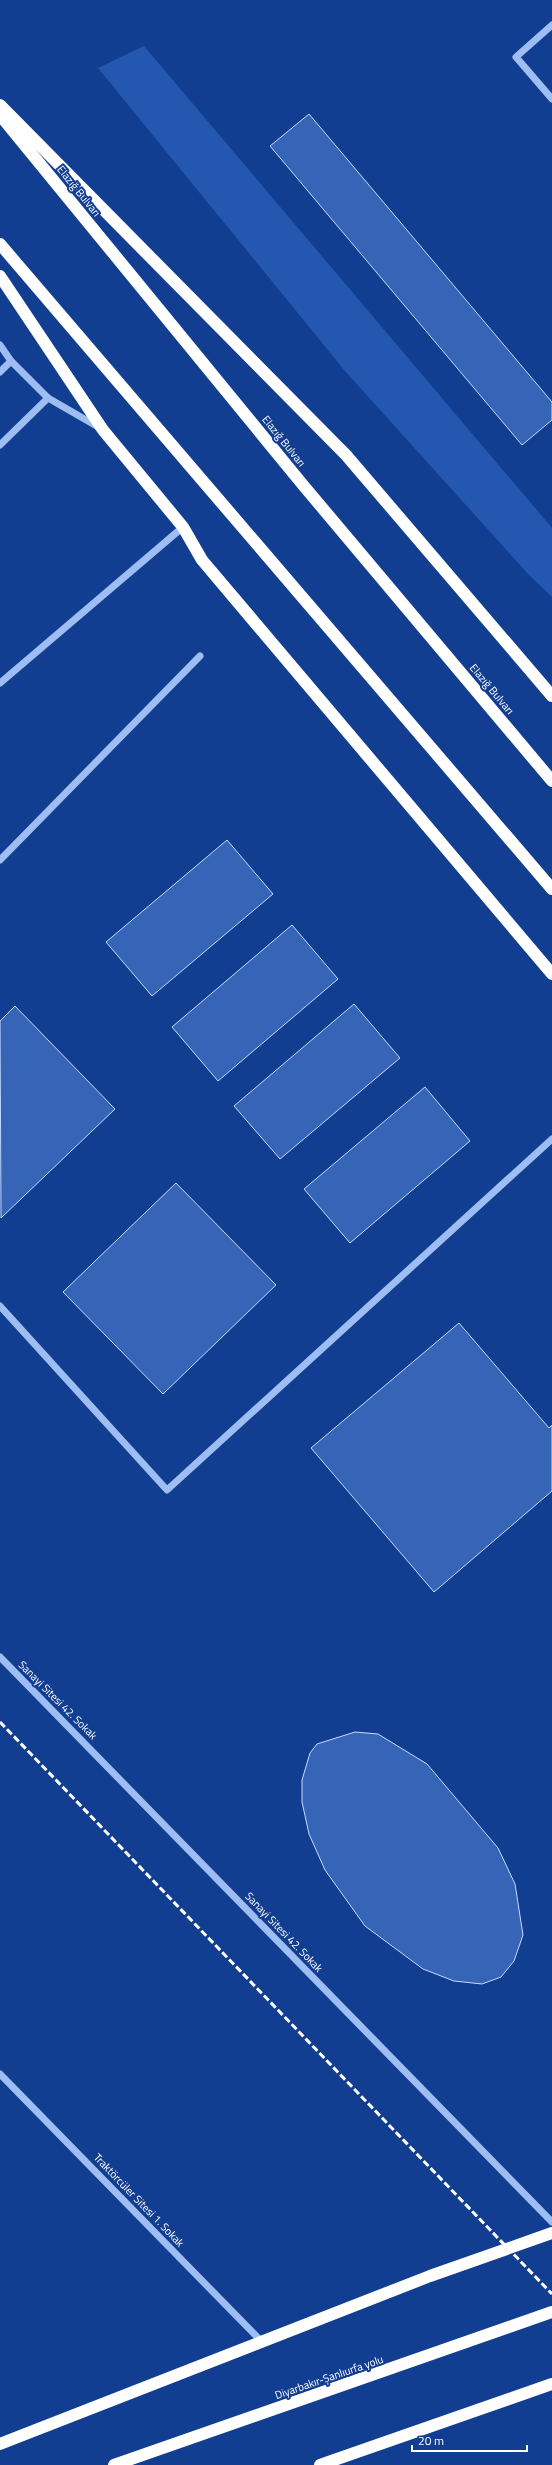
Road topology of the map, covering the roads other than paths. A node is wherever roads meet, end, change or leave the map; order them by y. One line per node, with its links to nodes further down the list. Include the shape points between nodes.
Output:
1 (552, 25): 2 (street, via 516,57)
2 (552, 99)
3 (0, 105): 16 (highway, via 346,455)
4 (0, 115): 17 (highway, Elazığ Bulvarı, via 303,485)
5 (0, 244): 19 (highway)
6 (0, 276): 11 (highway)
7 (0, 344): 8 (street)
8 (11, 361): 9 (street); 10 (street)
9 (0, 372)
10 (48, 398): 11 (street); 12 (street)
11 (103, 430): 13 (highway)
12 (0, 445)
13 (183, 527): 15 (street); 20 (highway, via 202,560)
14 (200, 656): 18 (street)
15 (0, 683)
16 (552, 696)
17 (552, 781)
18 (0, 860)
19 (552, 889)
20 (552, 974)
21 (552, 1139): 22 (street, via 167,1490)
22 (0, 1306)
23 (0, 1657): 25 (street, Sanayi Sitesi 42. Sokak)
24 (0, 2074): 28 (street, Traktörcüler Sitesi 1. Sokak)
25 (552, 2222)
26 (552, 2233): 28 (highway, via 430,2276)
27 (552, 2312): 31 (highway, Diyarbakır-Şanlıurfa yolu)
28 (262, 2342): 30 (highway)
29 (552, 2384): 32 (highway)
30 (0, 2444)
31 (114, 2465)
32 (320, 2465)

